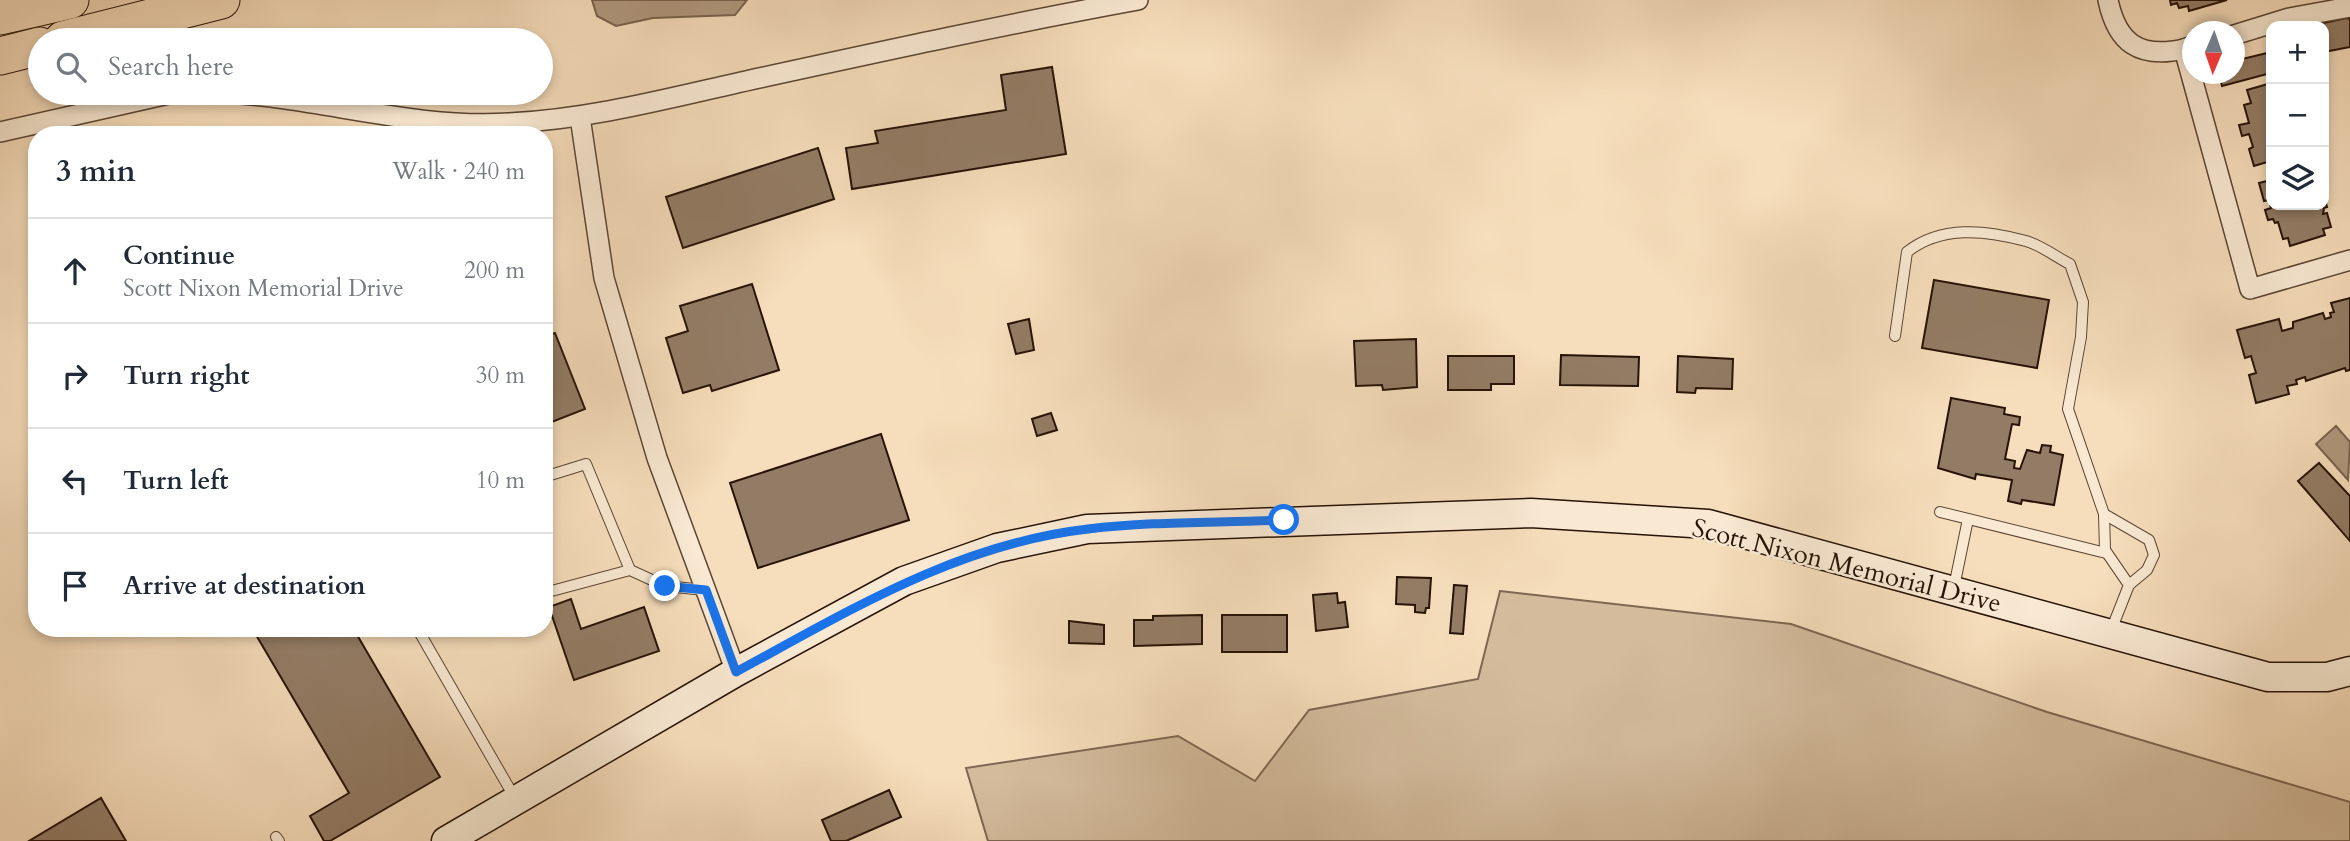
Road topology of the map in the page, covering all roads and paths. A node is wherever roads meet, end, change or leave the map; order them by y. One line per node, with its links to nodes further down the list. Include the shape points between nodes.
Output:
1 (70, 0): 6 (highway)
2 (221, 0): 7 (highway)
3 (1138, 0): 15 (street)
4 (2108, 0): 10 (street, via 2115,30 2129,42 2165,53)
5 (2350, 7): 8 (street)
6 (0, 16)
7 (110, 28)
8 (2245, 32)
9 (28, 49): 11 (highway)
10 (2182, 49)
11 (0, 56)
12 (2197, 84): 17 (street, via 2250,289)
13 (120, 105): 16 (street)
14 (316, 105): 15 (street, via 458,124)
15 (580, 117): 26 (street, via 604,278 657,458)
16 (0, 132)
17 (2350, 260)
18 (1895, 336): 21 (lane, via 1907,252 1923,239 1955,231 2028,241 2070,264 2083,302 2068,409)
19 (553, 474): 24 (lane, via 586,464)
20 (1940, 512): 22 (lane)
21 (2105, 514): 23 (lane); 25 (lane, via 2149,540 2154,555 2147,570)
22 (1968, 519): 23 (lane); 28 (lane)
23 (2106, 553): 25 (lane)
24 (630, 570): 26 (lane, via 665,586); 27 (lane)
25 (2129, 585): 29 (lane)
26 (706, 590): 32 (street)
27 (553, 591)
28 (1954, 591): 29 (main road, Scott Nixon Memorial Drive); 32 (main road, Scott Nixon Memorial Drive, via 1708,524 1531,513 1087,529 997,548 904,581)
29 (2110, 634): 31 (main road, Scott Nixon Memorial Drive, via 2268,677 2327,677)
30 (422, 637): 33 (lane)
31 (2350, 671)
32 (736, 672): 33 (main road, Scott Nixon Memorial Drive)
33 (516, 800): 34 (main road, Scott Nixon Memorial Drive)
34 (446, 841)

